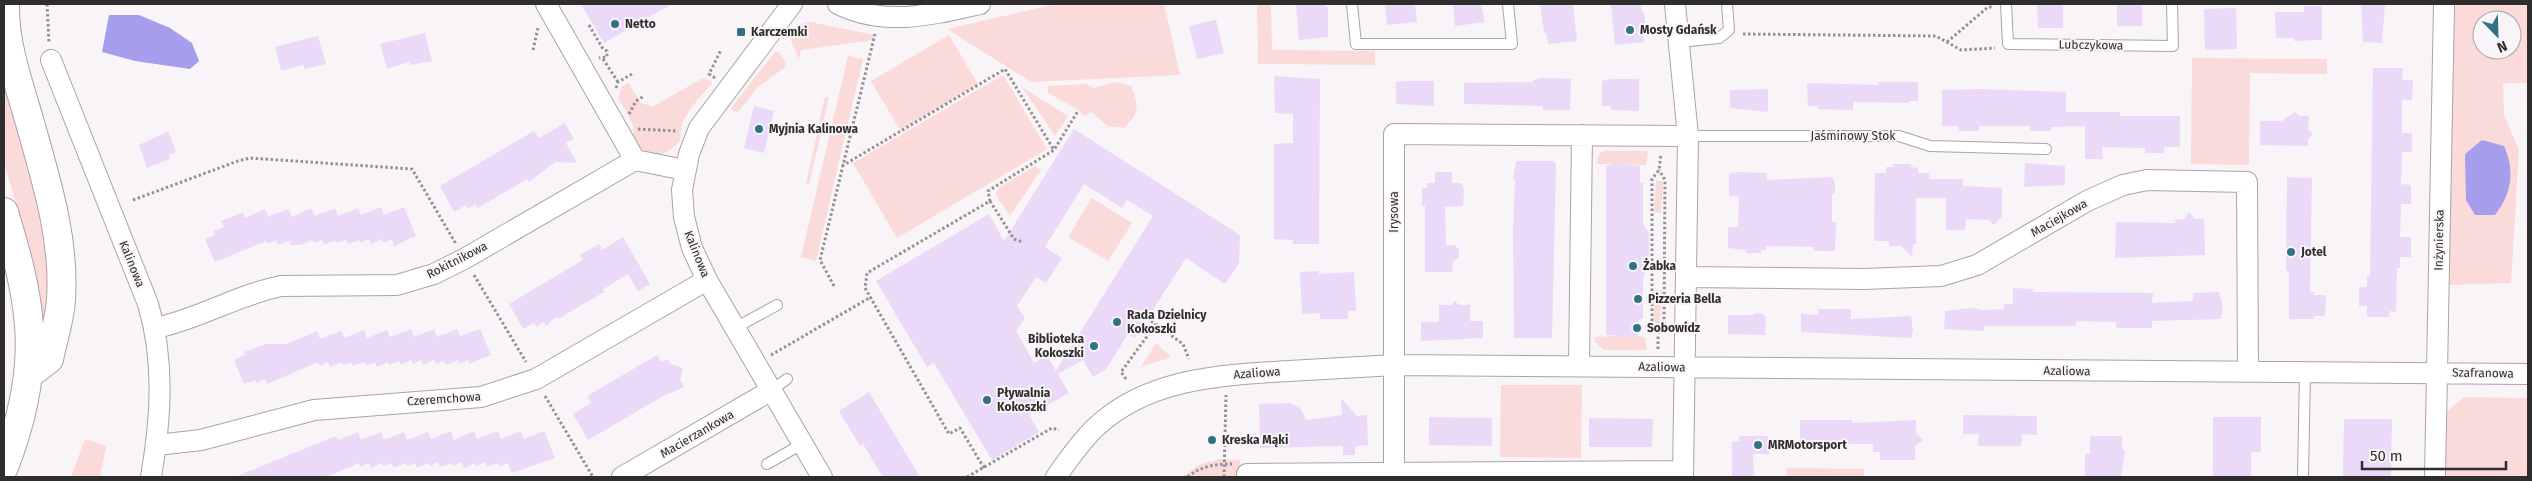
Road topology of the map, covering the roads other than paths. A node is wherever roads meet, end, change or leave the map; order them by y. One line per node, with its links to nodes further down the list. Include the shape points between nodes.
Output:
1 (5, 4): 32 (highway, via 11,57 52,201 58,241 61,299 49,359)
2 (546, 4): 18 (street)
3 (792, 4): 19 (street, Kalinowa, via 699,128)
4 (838, 4): 5 (street, via 868,16 890,19)
5 (980, 4)
6 (1352, 4): 7 (lane, via 1356,44 1512,44)
7 (1508, 4)
8 (1676, 4): 13 (street)
9 (1727, 4): 13 (lane, via 1729,30 1719,38)
10 (2172, 4): 12 (lane, Lubczykowa, via 2173,46 2008,44)
11 (2444, 4): 31 (street, Inżynierska)
12 (2006, 5)
13 (1679, 42): 16 (street)
14 (51, 60): 24 (street, Kalinowa)
15 (1582, 135): 16 (street, Irysowa); 26 (street, Irysowa, via 1394,134); 27 (street)
16 (1688, 136): 17 (lane, Jaśminowy Stok, via 1899,136 1930,146); 21 (street)
17 (2046, 149)
18 (635, 160): 19 (street); 24 (street, Rokitnikowa, via 464,259 414,281 397,285 263,289 178,324)
19 (684, 170): 22 (street, Kalinowa, via 686,230)
20 (4, 212): 32 (highway, via 30,325)
21 (1687, 277): 28 (street); 29 (street, Maciejkowa, via 1874,279 1941,276 1977,265 2087,201 2122,185 2147,180 2247,182)
22 (707, 280): 25 (street, Kalinowa); 36 (street, Czeremchowa, via 536,379 507,390 482,397 314,410 201,440)
23 (777, 305): 25 (lane)
24 (156, 328): 36 (street, Kalinowa, via 160,400)
25 (734, 328): 34 (street, Kalinowa)
26 (1395, 365): 27 (street, Azaliowa); 42 (street, Irysowa); 46 (street, Azaliowa, via 1211,376 1168,386 1138,398 1097,426)
27 (1580, 366): 28 (street, Azaliowa)
28 (1686, 367): 29 (street, Azaliowa); 40 (street)
29 (2248, 372): 30 (street, Azaliowa)
30 (2305, 372): 31 (street, Azaliowa); 47 (lane)
31 (2437, 372): 33 (street, Szafranowa); 48 (street, Inżynierska)
32 (28, 374): 38 (highway, via 17,434)
33 (2528, 374)
34 (779, 385): 35 (street, Kalinowa); 44 (street, Macierzankowa)
35 (802, 444): 37 (lane); 45 (street, Kalinowa)
36 (157, 445): 43 (street, Kalinowa)
37 (767, 464)
38 (4, 467)
39 (1247, 474): 41 (street)
40 (1683, 474): 42 (street)
41 (1310, 475): 42 (street)
42 (1394, 475)
43 (151, 477)
44 (622, 477)
45 (822, 477)
46 (1056, 477)
47 (2303, 477)
48 (2435, 477)

